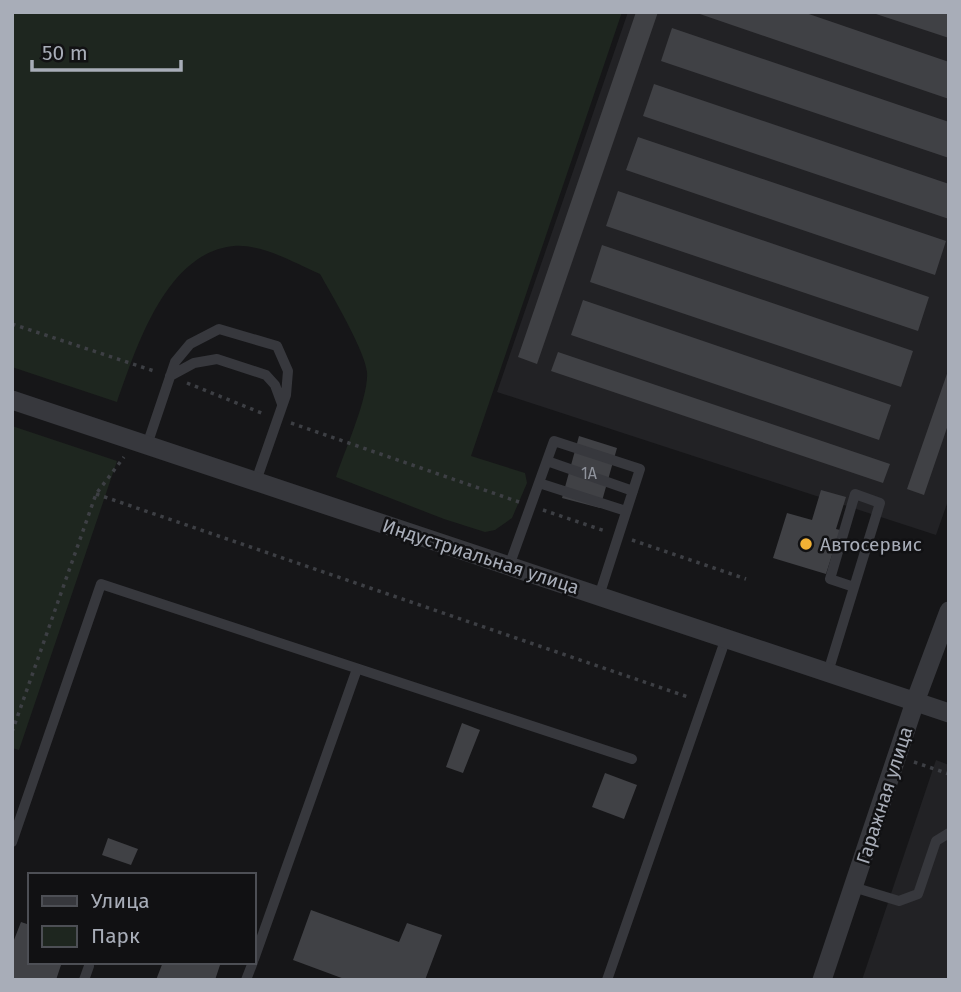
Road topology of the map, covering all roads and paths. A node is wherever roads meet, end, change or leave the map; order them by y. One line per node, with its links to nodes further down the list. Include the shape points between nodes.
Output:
1 (12, 324): 2 (path)
2 (170, 376): 4 (lane, via 194,363 217,359 266,375); 4 (lane, via 190,344 219,329 277,346 288,371); 5 (path); 6 (lane)
3 (12, 400): 6 (street, Индустриальная улица)
4 (282, 405): 5 (lane)
5 (278, 419): 8 (lane); 12 (path)
6 (141, 443): 8 (street, Индустриальная улица); 11 (path)
7 (547, 461): 9 (lane); 10 (lane); 10 (lane, via 554,441 640,469)
8 (256, 481): 15 (street, Индустриальная улица)
9 (539, 483): 12 (lane); 13 (lane)
10 (633, 491): 13 (lane)
11 (96, 494): 23 (path); 26 (path)
12 (531, 506): 14 (path); 15 (lane)
13 (626, 511): 14 (lane)
14 (618, 535): 16 (path); 18 (lane)
15 (509, 566): 18 (street, Индустриальная улица)
16 (746, 579)
17 (854, 587): 22 (lane, via 830,579 855,494 880,503)
18 (599, 596): 20 (street, Индустриальная улица)
19 (949, 611): 24 (street, Гаражная улица)
20 (726, 638): 22 (street, Индустриальная улица); 23 (lane)
21 (356, 669): 28 (lane); 31 (lane, via 101,584); 33 (lane)
22 (828, 672): 24 (street, Индустриальная улица)
23 (703, 702): 36 (lane)
24 (915, 702): 25 (street, Индустриальная улица); 27 (street, Гаражная улица)
25 (949, 713)
26 (12, 732)
27 (897, 756): 29 (path); 32 (street, Гаражная улица)
28 (632, 760)
29 (949, 774)
30 (949, 833): 32 (lane, via 936,841 918,894 899,901)
31 (12, 842)
32 (853, 887): 37 (street, Гаражная улица)
33 (256, 952)
34 (89, 966): 35 (lane)
35 (84, 980)
36 (607, 980)
37 (822, 980)

